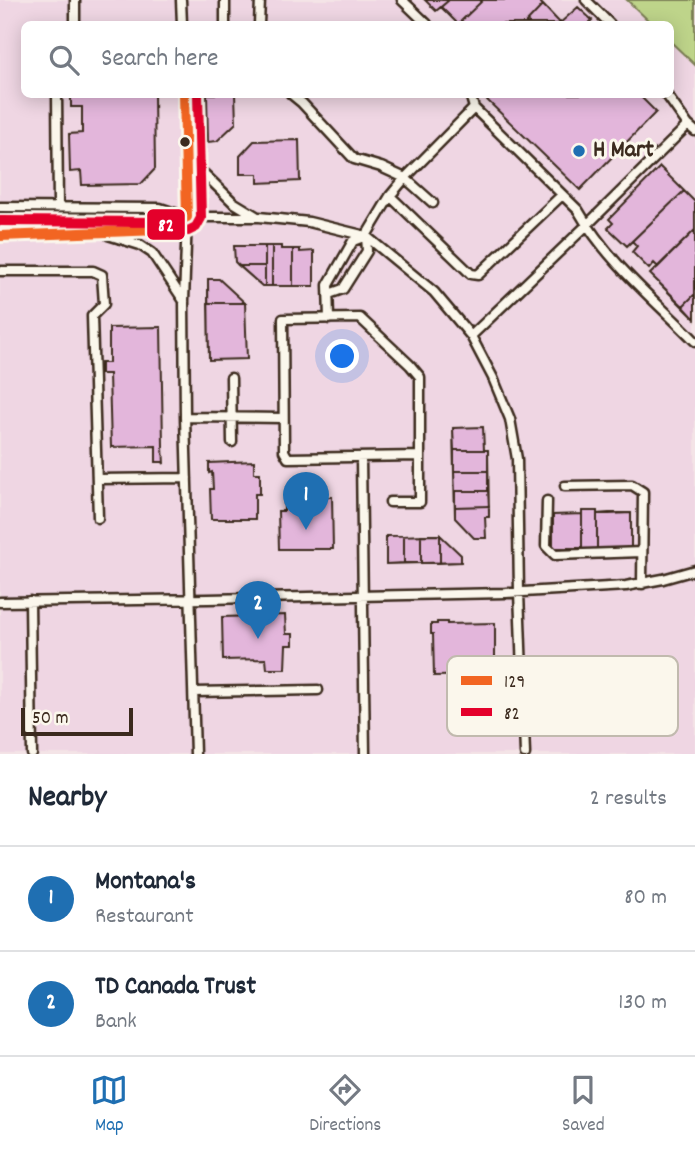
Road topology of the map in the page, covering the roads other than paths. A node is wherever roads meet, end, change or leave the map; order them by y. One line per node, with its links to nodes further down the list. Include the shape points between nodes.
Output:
1 (75, 0): 7 (lane)
2 (181, 0): 8 (lane)
3 (225, 0): 9 (lane)
4 (260, 0): 10 (lane)
5 (402, 0): 11 (lane)
6 (586, 0): 12 (lane)
7 (75, 21)
8 (182, 21)
9 (225, 21)
10 (259, 21)
11 (424, 21)
12 (607, 21)
13 (57, 98): 26 (lane)
14 (184, 98): 20 (lane)
15 (296, 98): 21 (lane, via 354,159)
16 (471, 98): 18 (lane)
17 (669, 98): 19 (lane)
18 (474, 108): 21 (lane); 22 (lane)
19 (691, 128): 29 (lane)
20 (187, 157): 27 (lane); 28 (lane, via 233,202)
21 (405, 178): 23 (lane); 24 (lane)
22 (562, 195): 23 (lane, via 478,275 471,274); 29 (lane)
23 (390, 196): 32 (lane)
24 (433, 204)
25 (0, 207): 26 (lane)
26 (58, 208): 27 (lane, via 160,208)
27 (187, 217): 28 (lane); 30 (lane, via 160,230); 35 (lane)
28 (259, 217): 32 (lane, via 309,222)
29 (587, 225): 37 (lane); 38 (lane, via 611,258)
30 (102, 233): 31 (lane); 35 (lane, via 152,253)
31 (0, 236)
32 (366, 236): 34 (lane, via 353,241 328,285); 34 (lane, via 367,251 343,289); 37 (lane, via 434,292)
33 (0, 271): 47 (lane, via 93,271 102,275 104,304 92,316)
34 (329, 294): 36 (lane)
35 (184, 301): 40 (lane)
36 (329, 319): 42 (lane, via 283,319); 44 (lane, via 360,318 420,377)
37 (471, 336): 55 (lane, via 510,419 517,459)
38 (695, 341)
39 (231, 378): 41 (lane)
40 (185, 417): 41 (lane); 46 (lane)
41 (231, 417): 42 (lane); 43 (lane)
42 (283, 418): 45 (lane, via 288,458)
43 (232, 442)
44 (420, 456): 45 (lane); 50 (lane, via 420,502)
45 (361, 458): 56 (lane)
46 (187, 478): 47 (lane); 57 (lane)
47 (97, 479): 51 (lane)
48 (565, 486): 52 (lane, via 632,485 643,492)
49 (547, 501): 52 (lane, via 546,546 555,555)
50 (390, 502)
51 (98, 518)
52 (642, 552): 54 (lane)
53 (695, 570): 54 (lane)
54 (642, 584): 55 (lane)
55 (519, 592): 56 (lane); 60 (lane)
56 (363, 595): 57 (lane); 66 (lane)
57 (191, 600): 58 (lane); 62 (lane)
58 (30, 601): 59 (lane); 64 (lane)
59 (0, 602)
60 (521, 656)
61 (318, 690): 62 (lane)
62 (194, 692): 65 (lane)
63 (524, 736): 67 (lane)
64 (32, 754)
65 (195, 754)
66 (365, 754)
67 (525, 754)

